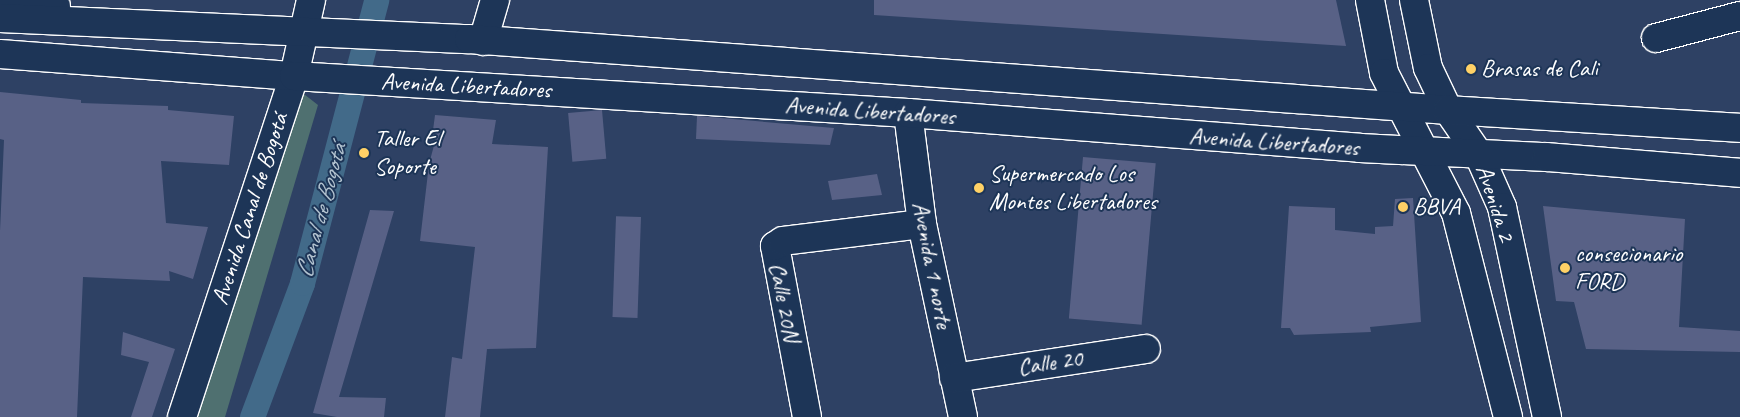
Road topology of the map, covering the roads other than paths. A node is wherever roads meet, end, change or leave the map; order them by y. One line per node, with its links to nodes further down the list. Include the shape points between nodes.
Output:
1 (311, 0): 9 (main road, Avenida Canal de Bogotá)
2 (495, 0): 11 (main road)
3 (1370, 0): 14 (main road, Avenida 2, via 1384,73)
4 (1414, 0): 15 (main road, Avenida 2, via 1428,68)
5 (0, 3): 6 (main road)
6 (55, 9): 8 (main road, Avenida Libertadores); 9 (main road, Avenida Libertadores)
7 (1740, 16): 10 (main road)
8 (0, 18)
9 (313, 33): 11 (main road, Avenida Libertadores); 13 (main road, Avenida Canal de Bogotá)
10 (1656, 38)
11 (476, 40): 14 (main road, Avenida Libertadores)
12 (0, 54): 13 (main road, Avenida Libertadores)
13 (302, 77): 16 (main road, Avenida Libertadores); 24 (main road, Avenida Canal de Bogotá)
14 (1399, 106): 15 (main road, Avenida Libertadores); 18 (main road, Avenida 2)
15 (1448, 110): 17 (main road, Avenida Libertadores); 19 (main road, Avenida 2)
16 (908, 113): 18 (main road, Avenida Libertadores); 21 (main road, Avenida 1 norte)
17 (1740, 128)
18 (1424, 153): 19 (main road, Avenida Libertadores); 27 (main road, Avenida 2, via 1456,213)
19 (1479, 155): 20 (main road, Avenida Libertadores); 28 (main road, Avenida 2, via 1502,207)
20 (1740, 173)
21 (922, 224): 23 (main road, Avenida 1 norte); 25 (main road, Calle 20N, via 784,241 775,246)
22 (1146, 349): 23 (main road, Calle 20)
23 (954, 378): 26 (main road, Avenida 1 norte)
24 (182, 417)
25 (807, 417)
26 (963, 417)
27 (1508, 417)
28 (1547, 417)

